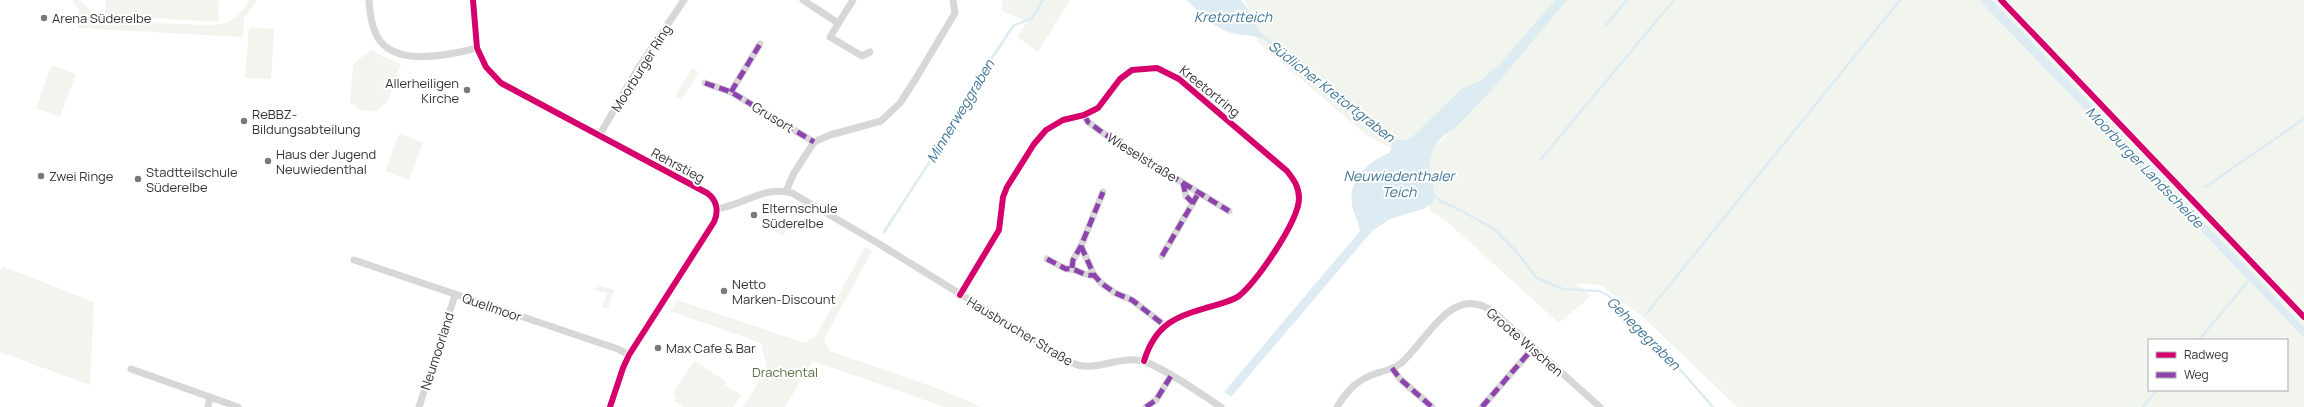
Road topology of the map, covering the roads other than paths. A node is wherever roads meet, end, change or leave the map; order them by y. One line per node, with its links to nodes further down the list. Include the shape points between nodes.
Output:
1 (369, 0): 9 (street, via 370,15 377,37 394,52 412,57 457,53)
2 (473, 0): 9 (street, Rehrstieg)
3 (684, 0): 14 (street, Moorburger Ring, via 637,70)
4 (803, 0): 7 (street)
5 (853, 0): 7 (street)
6 (953, 0): 15 (street, via 954,13 900,103 881,122 830,135)
7 (838, 23): 10 (street, via 830,37 862,56)
8 (760, 44): 12 (street)
9 (477, 48): 14 (street, Rehrstieg, via 486,66 501,82)
10 (870, 52)
11 (705, 83): 12 (street, Grusort)
12 (731, 92): 15 (street, Grusort)
13 (1084, 115): 16 (street, Wieselstraße, via 1088,122 1103,133); 30 (street, Kreetortring, via 1057,122 1034,144 1005,192 997,234); 31 (street, Kreetortring, via 1100,105 1127,72 1147,68 1162,70 1179,79 1242,131 1287,171 1297,187 1298,204 1293,220 1263,268 1242,292 1231,300 1192,311)
14 (599, 136): 21 (street, Rehrstieg, via 707,193 714,200)
15 (814, 142): 17 (street)
16 (1183, 183): 19 (street); 20 (street, Wieselstraße, via 1186,196)
17 (786, 191): 21 (street, Hausbrucher Straße, via 767,192); 30 (street, Hausbrucher Straße, via 804,199)
18 (1103, 192): 23 (street)
19 (1198, 194): 20 (street); 22 (street)
20 (1194, 203): 24 (street)
21 (717, 209): 33 (street, via 713,225)
22 (1229, 211)
23 (1081, 246): 27 (street, via 1073,260); 28 (street)
24 (1162, 256)
25 (1048, 259): 27 (street, via 1066,269)
26 (354, 260): 29 (street, Quellmoor)
27 (1072, 268): 28 (street, via 1088,276)
28 (1094, 275): 31 (street, via 1107,288 1132,300)
29 (455, 295): 33 (street, Quellmoor); 41 (street, Neumoorland)
30 (960, 295): 34 (street, Hausbrucher Straße, via 1075,365 1090,368 1130,360)
31 (1164, 325): 34 (street)
32 (1533, 348): 35 (street, Groote Wischen, via 1491,310 1469,304 1446,313 1408,356); 47 (street); 48 (street, Groote Wischen)
33 (630, 354): 42 (street)
34 (1144, 361): 37 (street, Hausbrucher Straße)
35 (1392, 368): 45 (street, Groote Wischen, via 1356,382); 46 (street, via 1400,379)
36 (130, 369): 38 (street)
37 (1171, 376): 43 (street, via 1156,400); 44 (street, Hausbrucher Straße)
38 (210, 397): 39 (street); 40 (street)
39 (208, 407)
40 (238, 407)
41 (419, 407)
42 (610, 407)
43 (1146, 407)
44 (1222, 407)
45 (1337, 407)
46 (1432, 407)
47 (1482, 407)
48 (1600, 407)

